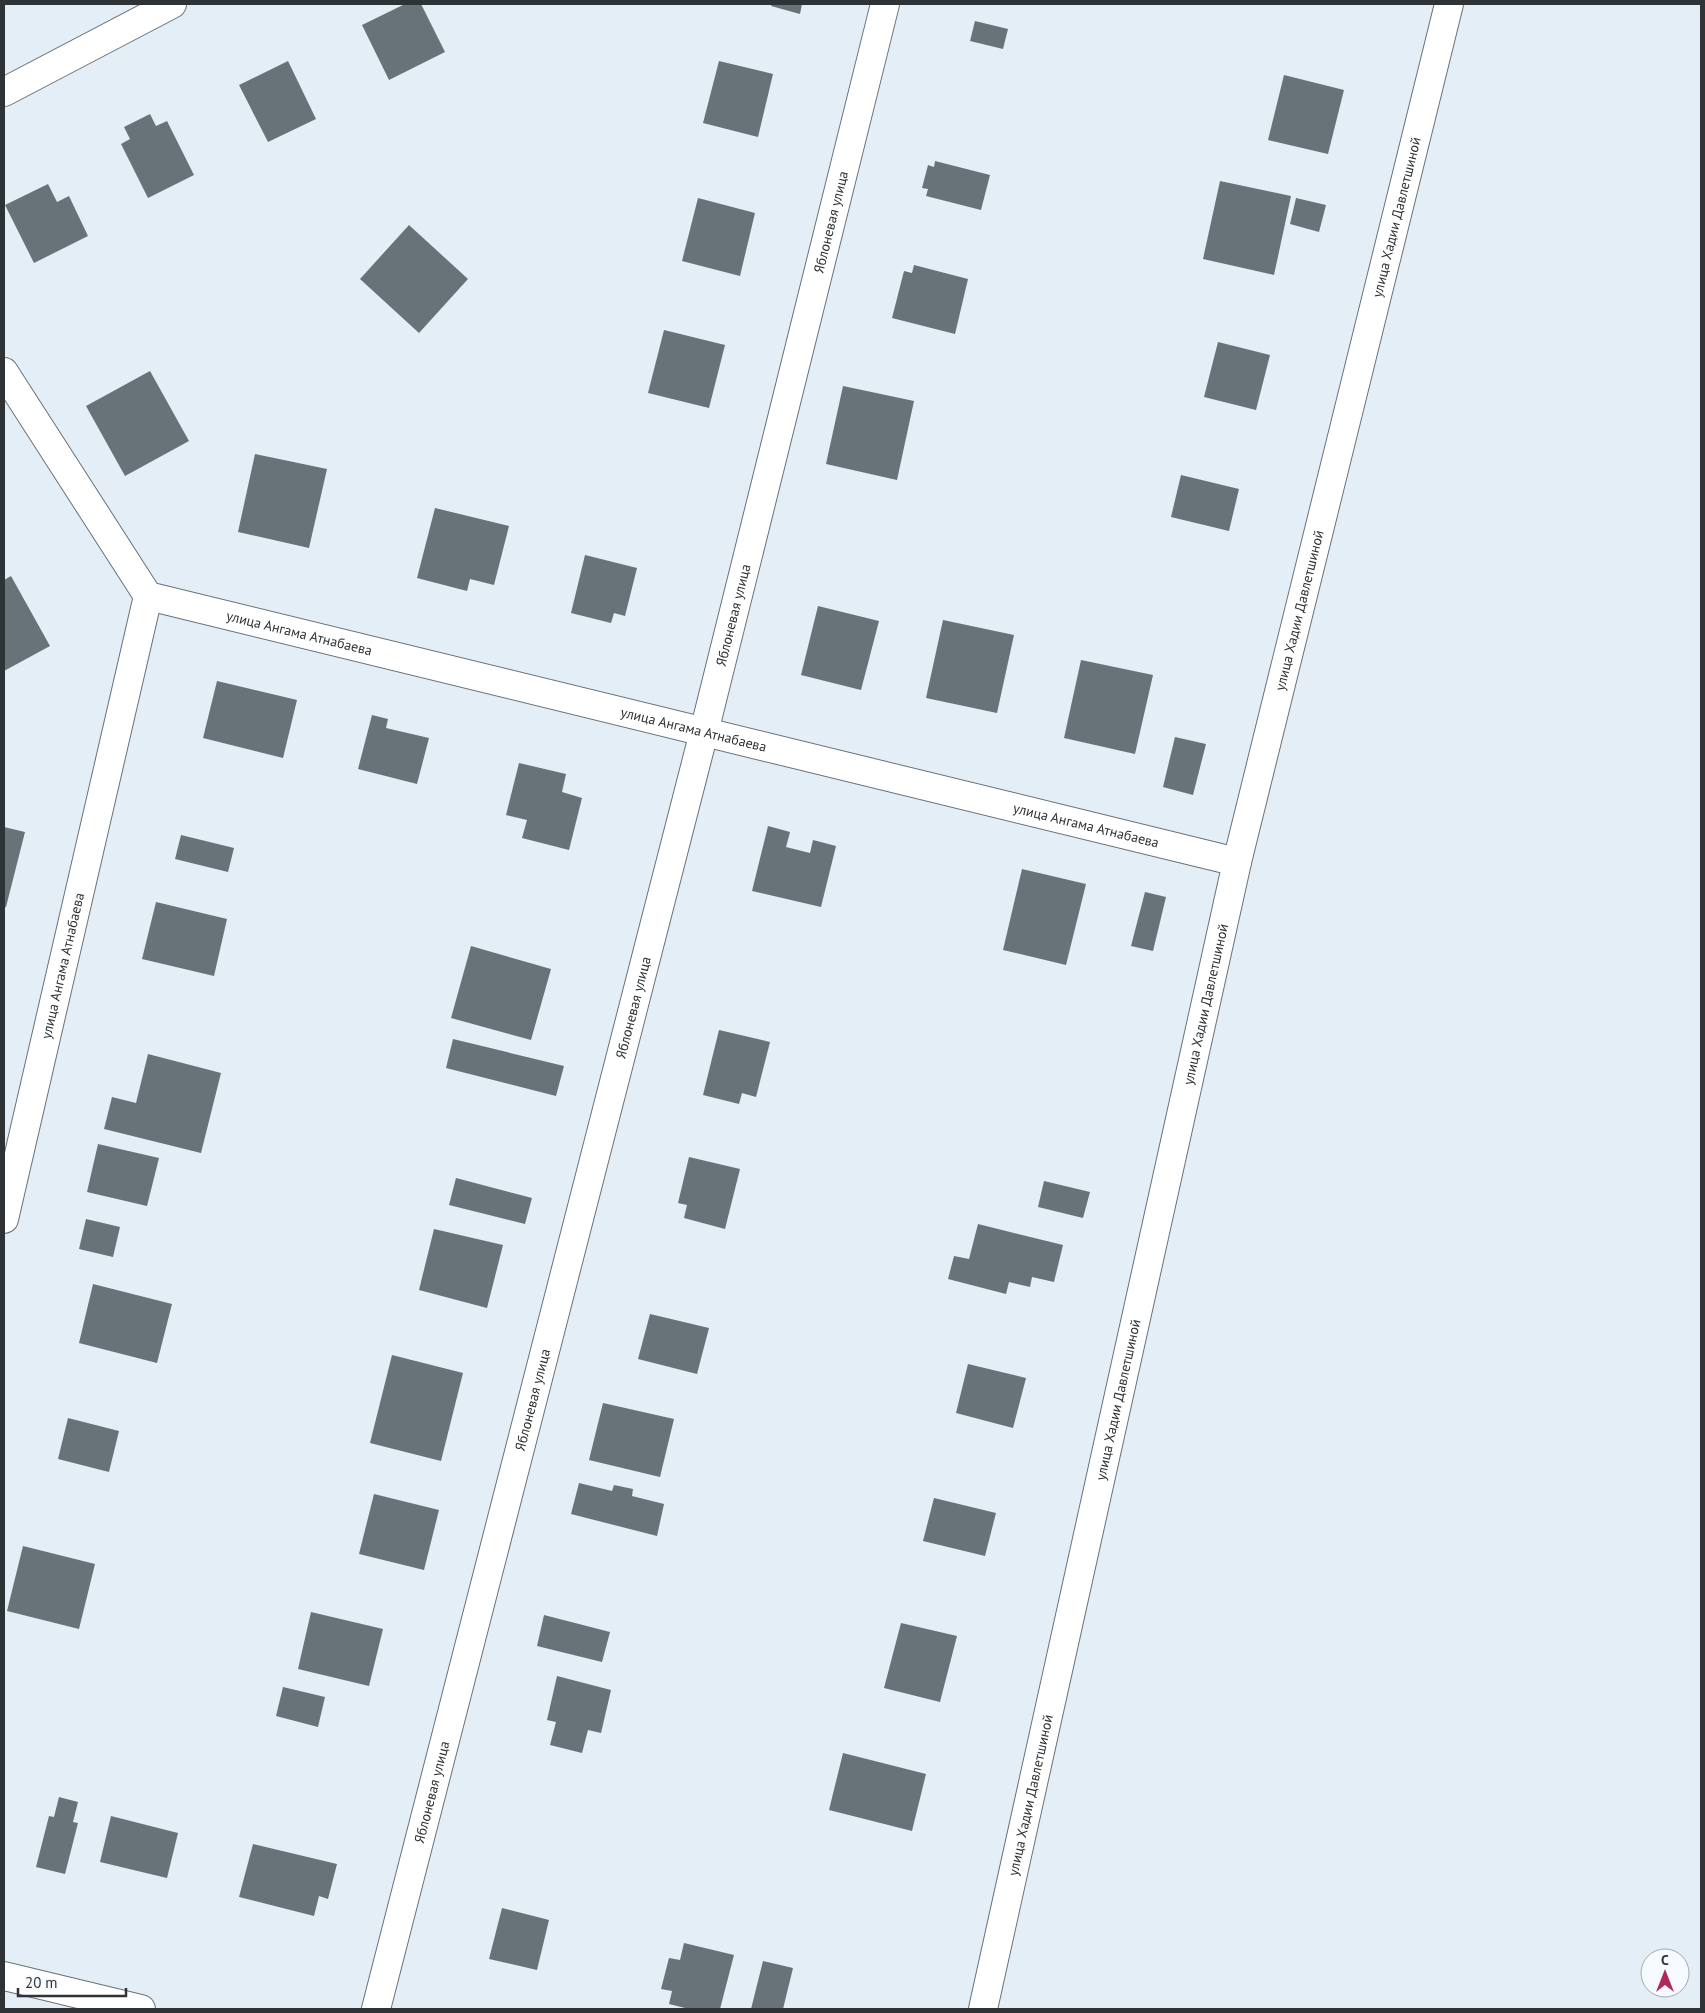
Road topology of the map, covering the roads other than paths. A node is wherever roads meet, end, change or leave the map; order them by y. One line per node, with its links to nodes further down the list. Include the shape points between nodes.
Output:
1 (172, 4): 4 (street)
2 (885, 4): 7 (street, Яблоневая улица)
3 (1449, 4): 8 (street, улица Хадии Давлетшиной)
4 (4, 92)
5 (4, 372): 6 (street)
6 (148, 596): 7 (street, улица Ангама Атнабаева); 9 (street, улица Ангама Атнабаева)
7 (704, 732): 8 (street, улица Ангама Атнабаева); 12 (street, Яблоневая улица)
8 (1237, 862): 13 (street, улица Хадии Давлетшиной)
9 (4, 1219)
10 (4, 1976): 11 (street)
11 (141, 2009)
12 (376, 2009)
13 (983, 2009)

